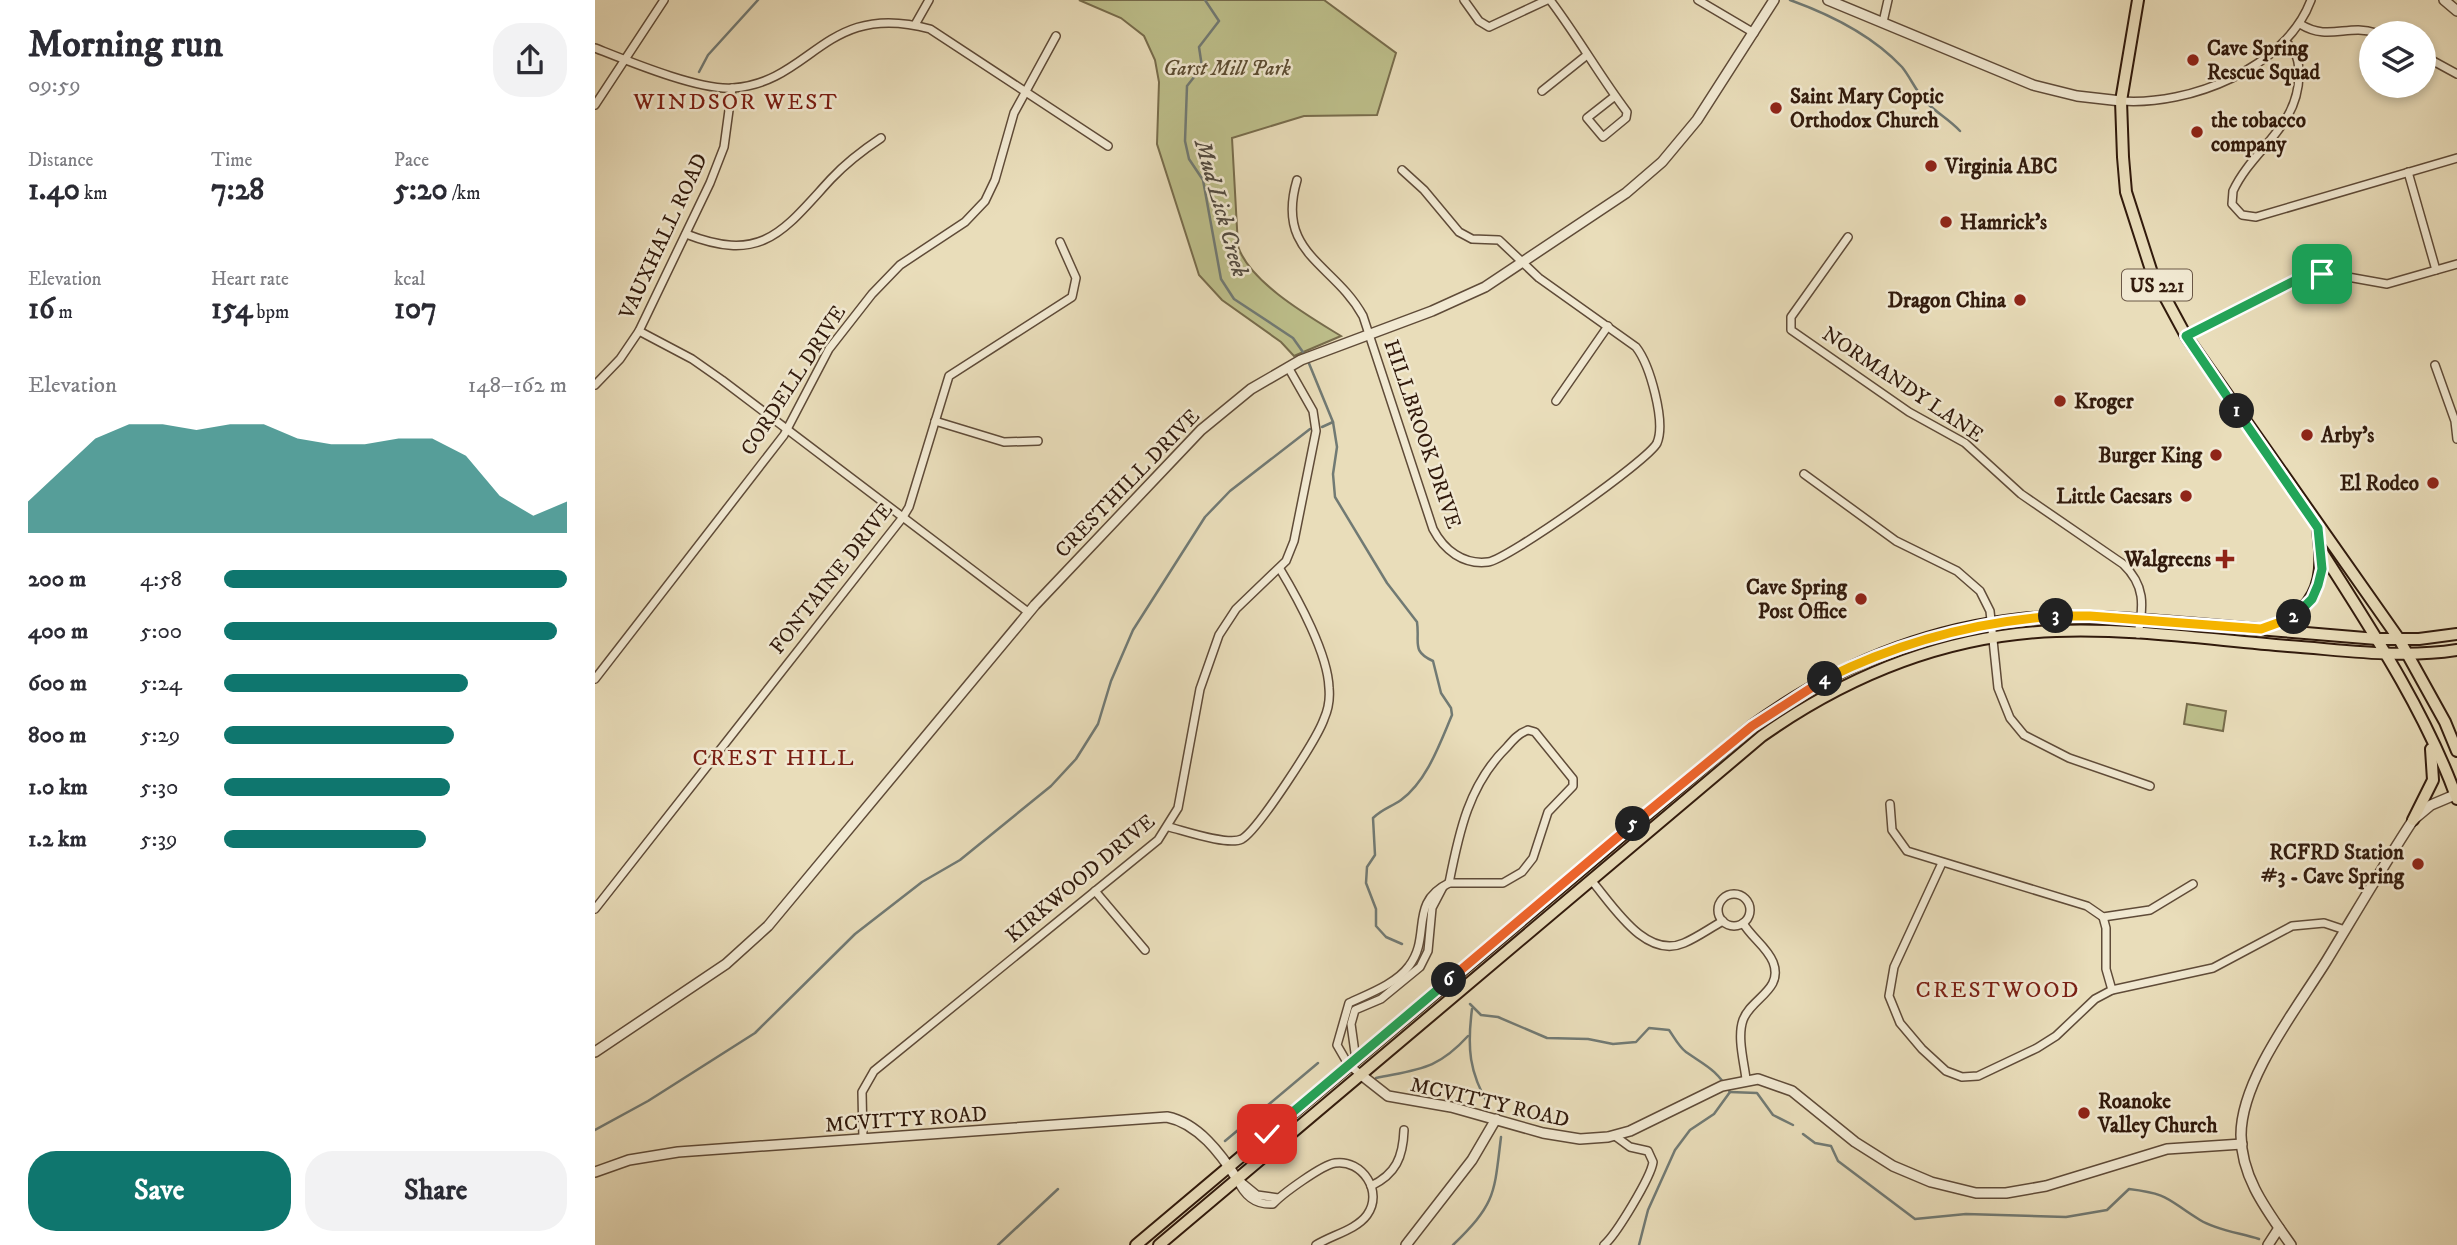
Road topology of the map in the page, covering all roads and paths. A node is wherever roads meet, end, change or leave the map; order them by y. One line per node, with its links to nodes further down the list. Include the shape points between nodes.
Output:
1 (664, 0): 24 (street)
2 (929, 0): 15 (street)
3 (1464, 0): 4 (street, via 1489,27)
4 (1548, 0): 23 (street)
5 (1698, 0): 19 (street)
6 (1774, 0): 19 (street, CRESTHILL DRIVE)
7 (1828, 0): 14 (street)
8 (1888, 0): 14 (street)
9 (2139, 0): 31 (main road, US 221)
10 (2311, 0): 16 (street)
11 (2444, 0): 12 (street)
12 (2457, 11)
13 (860, 17): 15 (street, via 890,15)
14 (1883, 22): 31 (street, via 2033,85)
15 (916, 23): 28 (street)
16 (2300, 24): 17 (street, via 2327,34); 21 (street)
17 (2359, 29)
18 (826, 32): 27 (street, via 768,77)
19 (1754, 33): 42 (street, CRESTHILL DRIVE, via 1697,120 1662,162 1626,193)
20 (1056, 36): 28 (street, CORDELL DRIVE)
21 (2286, 41): 31 (street, via 2244,70 2188,95 2153,102); 37 (street, via 2299,65 2295,100 2288,118 2235,186 2232,197 2237,211 2256,217)
22 (595, 48): 24 (street)
23 (1587, 55): 29 (street); 30 (street)
24 (626, 59): 27 (street, via 689,82); 32 (street)
25 (2436, 63): 26 (street)
26 (2457, 74)
27 (732, 88): 39 (street, VAUXHALL ROAD, via 724,147)
28 (1025, 91): 34 (street); 54 (street, CORDELL DRIVE, via 988,197 965,222 900,265 872,294 829,349)
29 (1542, 91)
30 (1615, 96): 30 (street, via 1627,116 1603,137 1587,118)
31 (2121, 101): 48 (main road, US 221, via 2126,192 2152,274)
32 (595, 105)
33 (881, 138): 39 (street, via 846,164 791,224 775,235 735,245)
34 (1108, 146)
35 (2457, 158): 37 (street)
36 (1402, 170): 42 (street, HILLBROOK DRIVE, via 1459,232 1472,239 1499,240)
37 (2408, 172): 44 (street)
38 (1297, 180): 47 (street, via 1292,216 1298,240 1312,261 1347,291)
39 (686, 234): 46 (street, VAUXHALL ROAD)
40 (1847, 237): 63 (street, NORMANDY LANE, via 1791,317 1791,330 1909,412 1965,443 2021,494 2123,565 2140,587)
41 (1060, 242): 53 (street, FONTAINE DRIVE, via 1076,278 1072,296 1053,312 955,369 945,383)
42 (1523, 261): 45 (street, HILLBROOK DRIVE, via 1539,278); 47 (street, CRESTHILL DRIVE, via 1475,292)
43 (2457, 264): 44 (street)
44 (2436, 270): 48 (street, via 2387,284 2310,275)
45 (1608, 326): 47 (street, HILLBROOK DRIVE, via 1636,347 1646,363 1657,409 1658,442 1647,457 1520,548 1488,562 1461,559 1443,545 1433,529); 52 (street)
46 (639, 331): 51 (street, VAUXHALL ROAD); 54 (street, via 692,359)
47 (1371, 335): 50 (street, CRESTHILL DRIVE)
48 (2186, 336): 59 (main road, US 221)
49 (2435, 365): 55 (street)
50 (1288, 367): 61 (street, KIRKWOOD DRIVE, via 1313,411 1316,431 1294,541); 62 (street, CRESTHILL DRIVE, via 1251,389 1179,450)
51 (595, 385)
52 (1556, 401)
53 (935, 421): 56 (street, via 1004,442); 58 (street, FONTAINE DRIVE)
54 (786, 431): 58 (street); 74 (street, CORDELL DRIVE)
55 (2457, 439)
56 (1038, 441)
57 (1804, 474): 64 (street, via 1896,541 1968,578 1986,600)
58 (903, 517): 62 (street); 87 (street, FONTAINE DRIVE)
59 (2318, 528): 60 (main road, US 221); 70 (main road, US 221, via 2333,541)
60 (2320, 549): 65 (main road, via 2322,569 2312,599 2285,622); 69 (main road, US 221)
61 (1280, 569): 81 (street, KIRKWOOD DRIVE, via 1235,609 1219,635 1200,689 1181,793); 81 (street, via 1327,674 1324,721 1245,837 1229,841)
62 (1028, 612): 94 (street, CRESTHILL DRIVE, via 768,926 726,964)
63 (2141, 620): 64 (main road, via 2060,616); 65 (main road); 66 (street, NORMANDY LANE)
64 (1991, 623): 68 (street); 95 (main road, via 1883,652 1777,708 1698,769)
65 (2261, 629): 69 (main road)
66 (2138, 634): 68 (main road, via 2056,631); 73 (main road)
67 (2457, 634): 70 (main road)
68 (1993, 637): 77 (street, via 2000,695 2024,735 2069,758); 83 (main road, via 1891,665 1813,702 1762,736)
69 (2377, 639): 70 (main road); 73 (main road, US 221)
70 (2399, 639): 72 (main road, US 221)
71 (2457, 650): 72 (main road)
72 (2408, 654): 73 (main road); 76 (main road, US 221)
73 (2385, 655): 75 (main road, US 221)
74 (595, 679)
75 (2429, 732): 78 (main road, US 221); 80 (main road, via 2433,780)
76 (2457, 751)
77 (2150, 786)
78 (2457, 796): 80 (street, via 2431,805)
79 (1890, 804): 82 (street, via 1892,830 1901,845)
80 (2413, 820): 91 (street)
81 (1169, 827): 86 (street, KIRKWOOD DRIVE)
82 (1942, 863): 88 (street, via 2087,906); 93 (street, via 1894,967 1889,988 1900,1023 1946,1071 1971,1077 2018,1059 2056,1036 2095,999)
83 (1591, 880): 89 (street, via 1637,932 1660,945 1684,943); 96 (main road)
84 (1449, 883): 84 (street, via 1459,835 1478,781 1516,737 1528,730 1535,732 1573,782 1548,812 1533,858 1522,872 1503,883); 95 (street, via 1432,908 1428,951 1420,967 1381,999 1355,1010 1351,1024 1357,1046); 95 (street, via 1427,899 1417,953 1403,974 1349,1003 1337,1045)
85 (2193, 884): 88 (street, via 2150,910)
86 (1095, 891): 92 (street); 101 (street, KIRKWOOD DRIVE, via 874,1071 862,1092)
87 (595, 909)
88 (2103, 917): 93 (street)
89 (1723, 921): 90 (street, via 1733,926); 90 (street, via 1720,904 1735,894 1745,898 1750,908)
90 (1743, 923): 97 (street, via 1771,957 1775,971 1769,990 1741,1028)
91 (2345, 930): 93 (street, via 2324,923 2292,926 2213,968); 102 (street, via 2257,1080 2243,1117)
92 (1145, 950)
93 (2112, 990)
94 (595, 1052)
95 (1352, 1061): 96 (street); 103 (main road)
96 (1360, 1074): 98 (street, MCVITTY ROAD, via 1388,1096); 105 (main road)
97 (1746, 1079): 100 (street, MCVITTY ROAD); 102 (street, MCVITTY ROAD, via 1792,1091 1893,1166 1931,1182 1976,1192 2006,1193 2046,1186 2167,1149)
98 (1496, 1119): 100 (street, MCVITTY ROAD, via 1567,1138); 111 (street, via 1472,1160)
99 (1404, 1130): 106 (street, via 1402,1153 1393,1171)
100 (1615, 1136): 112 (street, via 1630,1147 1648,1151 1653,1162 1650,1175)
101 (863, 1139): 103 (street, MCVITTY ROAD, via 1167,1117 1194,1129); 104 (street, MCVITTY ROAD, via 678,1152 629,1160)
102 (2242, 1144): 107 (street, via 2255,1190)
103 (1229, 1166): 105 (street, MCVITTY ROAD); 108 (main road)
104 (595, 1172)
105 (1237, 1179): 106 (street, via 1253,1200 1273,1204 1334,1163 1359,1169); 109 (main road)
106 (1371, 1186): 110 (street, via 1367,1215)
107 (2279, 1228): 113 (street); 114 (street)
108 (1136, 1245)
109 (1159, 1245)
110 (1316, 1245)
111 (1406, 1245)
112 (1604, 1245)
113 (2267, 1245)
114 (2291, 1245)

